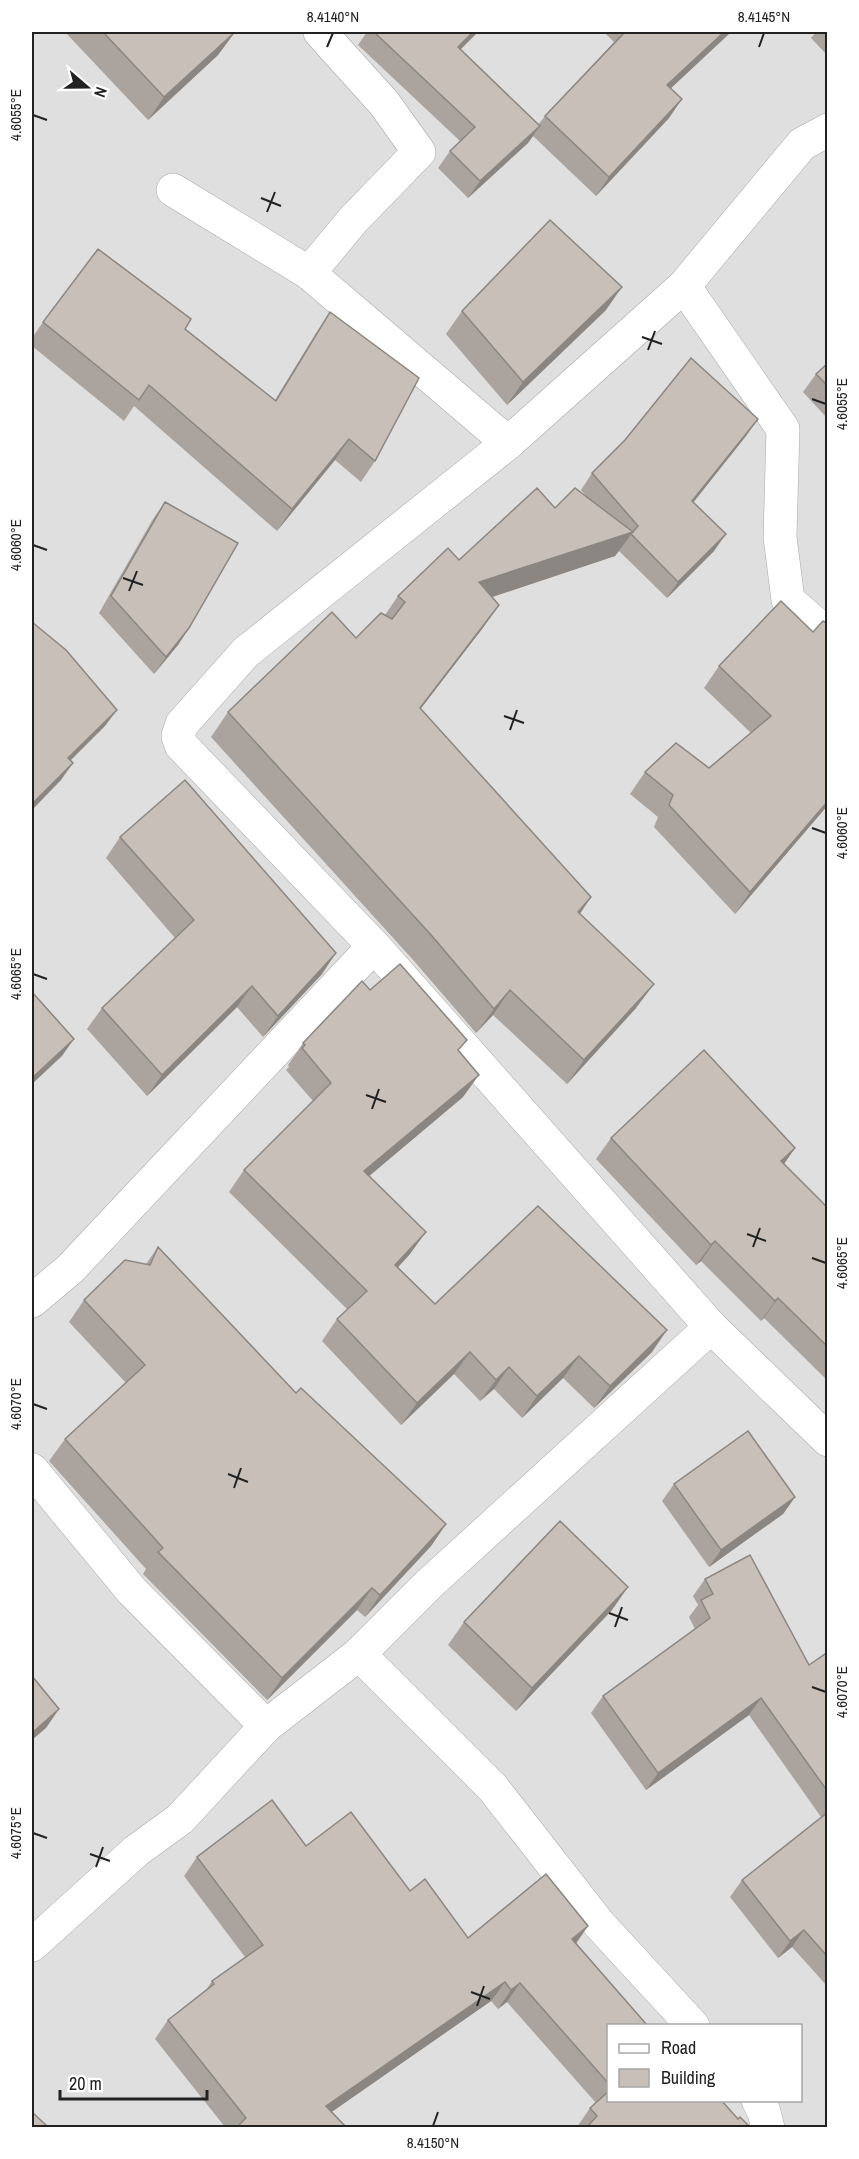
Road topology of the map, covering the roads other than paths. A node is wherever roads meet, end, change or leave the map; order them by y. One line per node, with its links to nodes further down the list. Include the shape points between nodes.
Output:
1 (320, 32): 4 (street, via 384,103 419,152 352,220)
2 (828, 130): 5 (street, via 802,144)
3 (173, 190): 4 (street)
4 (309, 273): 6 (street)
5 (684, 286): 6 (street); 7 (street, via 783,429 780,537 788,600)
6 (508, 443): 8 (street, via 246,652 182,724 178,736 181,745)
7 (828, 635)
8 (374, 946): 9 (street, via 70,1269); 10 (street)
9 (32, 1301)
10 (711, 1327): 11 (street); 13 (street, via 429,1584)
11 (828, 1440)
12 (32, 1470): 14 (street, via 132,1591)
13 (359, 1654): 14 (street); 16 (street, via 493,1788 599,1924)
14 (266, 1726): 15 (street, via 180,1819 136,1851)
15 (32, 1945)
16 (692, 2024)
17 (759, 2102): 18 (street)
18 (768, 2127)

